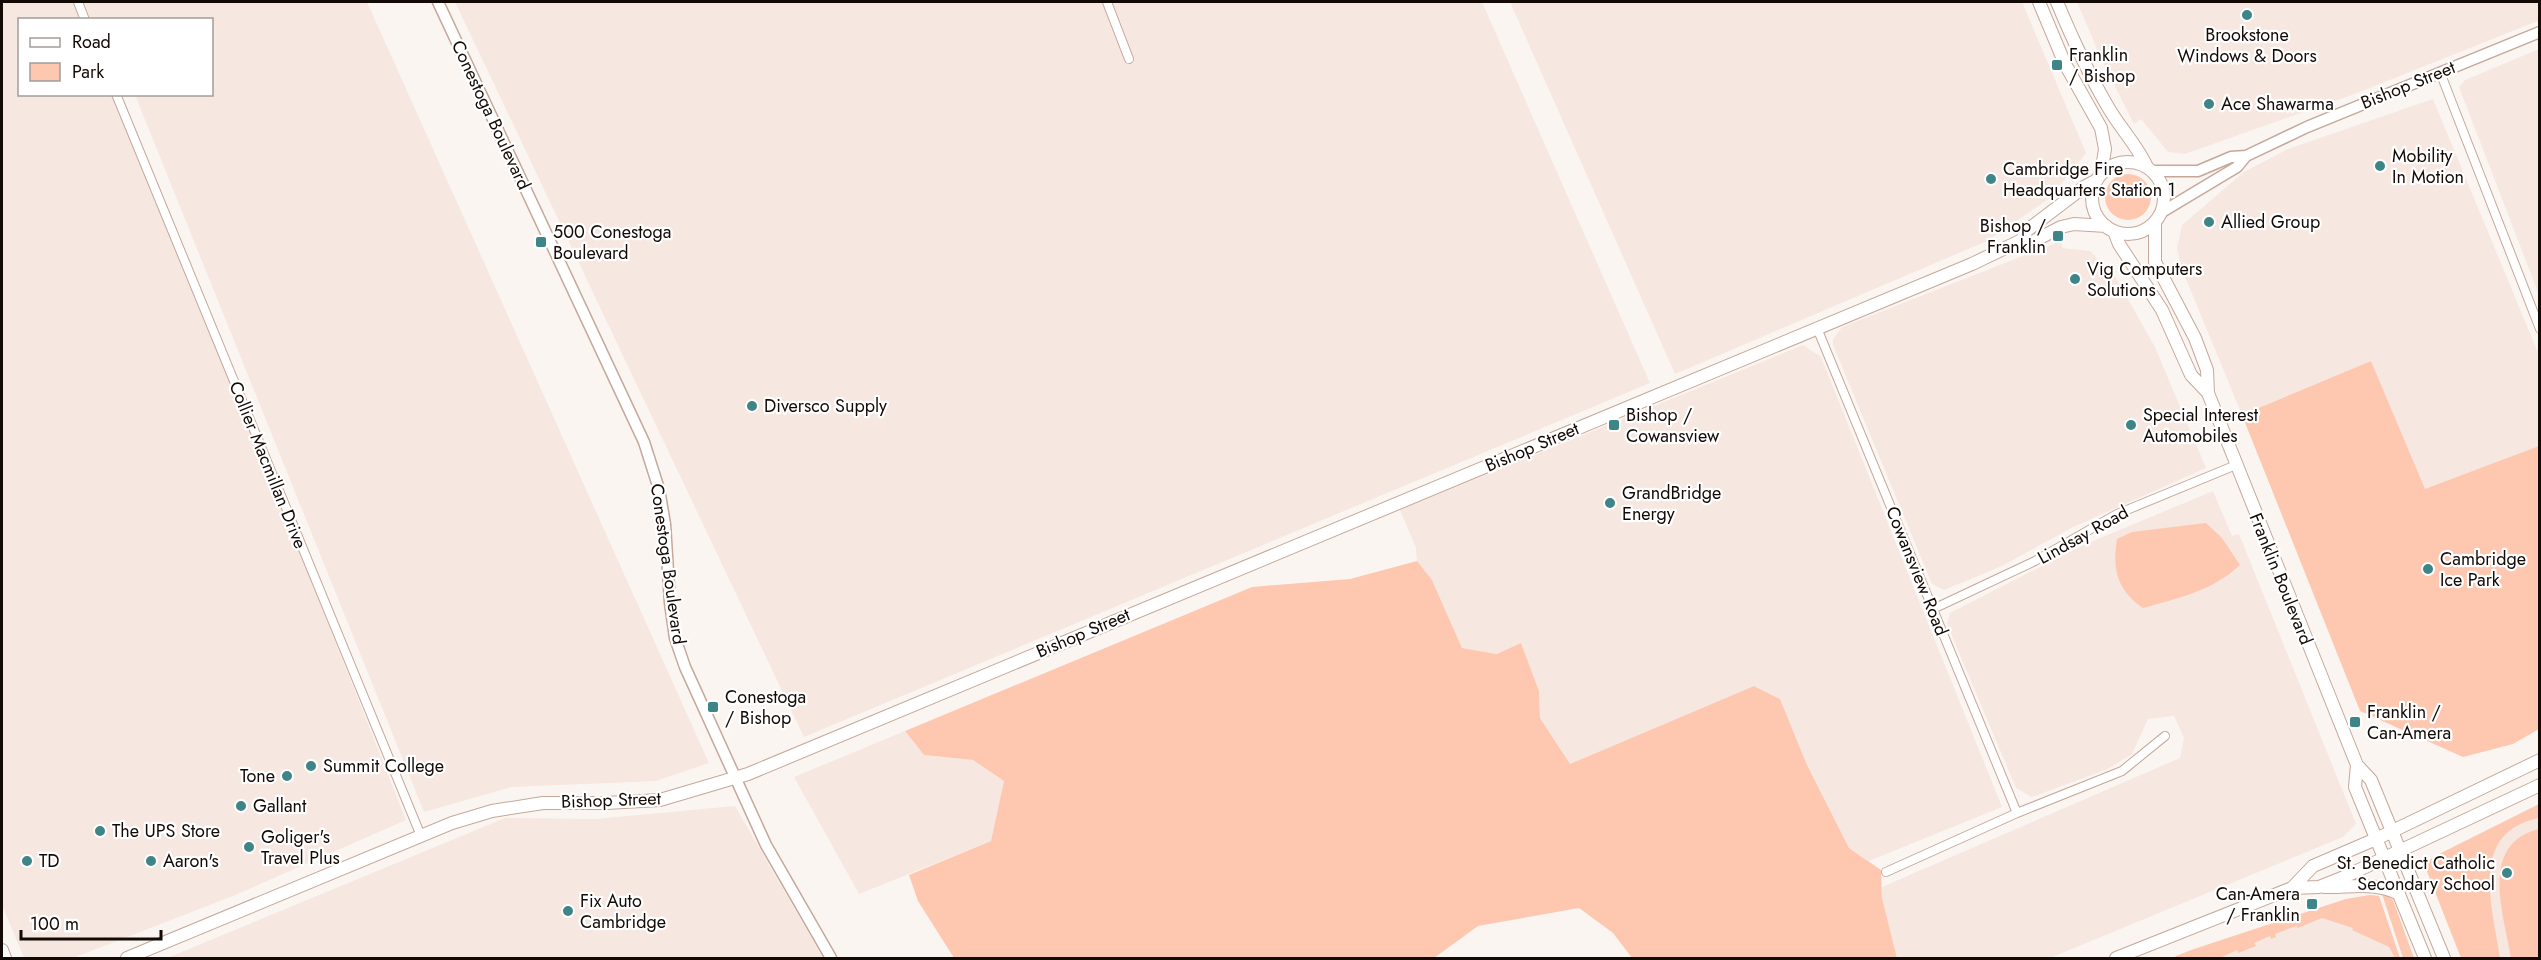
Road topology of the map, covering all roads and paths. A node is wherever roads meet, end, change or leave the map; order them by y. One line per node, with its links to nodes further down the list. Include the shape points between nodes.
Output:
1 (78, 2): 6 (street)
2 (438, 2): 25 (street, Conestoga Boulevard, via 644,442 665,524 675,638 692,686)
3 (1107, 2): 8 (street)
4 (2039, 2): 13 (main road, via 2066,64 2101,128 2105,149)
5 (2057, 2): 12 (main road, via 2091,78)
6 (84, 18)
7 (2540, 32): 9 (street, Bishop Street)
8 (1129, 59)
9 (2440, 72): 11 (street, Bishop Street); 18 (street)
10 (117, 96): 29 (street, Collier Macmillan Drive)
11 (2246, 156): 12 (street, Bishop Street, via 2231,157 2198,171); 14 (street, Bishop Street, via 2237,168)
12 (2150, 169): 13 (main road, via 2135,162 2123,162); 14 (main road, via 2161,183 2165,197)
13 (2099, 177): 15 (main road, via 2093,205 2097,216); 16 (main road, Bishop Street, via 2026,231)
14 (2159, 217): 15 (main road, via 2136,233 2125,234); 19 (main road, Franklin Boulevard, via 2155,262 2195,338 2207,370)
15 (2110, 228): 16 (main road, Bishop Street, via 2070,225 2032,242); 19 (main road, Franklin Boulevard, via 2162,310 2191,375)
16 (2022, 240): 17 (main road, Bishop Street)
17 (1817, 328): 21 (street, Cowansview Road); 25 (main road, Bishop Street)
18 (2540, 329)
19 (2208, 393): 20 (main road, Franklin Boulevard)
20 (2236, 465): 21 (street, Lindsay Road, via 2117,514 2036,561); 24 (main road, Franklin Boulevard)
21 (1933, 609): 27 (street, Cowansview Road)
22 (2165, 736): 27 (street, via 2122,771)
23 (2540, 760): 28 (main road)
24 (2357, 765): 28 (main road, Franklin Boulevard, via 2371,780); 30 (main road, Franklin Boulevard, via 2355,787)
25 (735, 778): 29 (main road, Bishop Street, via 660,800 520,806 476,815); 40 (street, Conestoga Boulevard, via 766,845)
26 (2540, 785): 31 (main road)
27 (2018, 813): 33 (street)
28 (2392, 831): 30 (main road); 31 (main road, Franklin Boulevard)
29 (421, 836): 39 (main road, Bishop Street)
30 (2376, 839): 32 (main road, Franklin Boulevard); 35 (main road, via 2313,866)
31 (2400, 851): 32 (main road); 43 (main road, Franklin Boulevard)
32 (2384, 858): 34 (main road); 36 (main road, Franklin Boulevard)
33 (1886, 872)
34 (2319, 886): 35 (main road); 36 (main road, via 2374,885)
35 (2292, 888): 41 (main road)
36 (2399, 894): 42 (main road, Franklin Boulevard)
37 (2, 950): 38 (main road)
38 (5, 958)
39 (127, 958)
40 (831, 958)
41 (2116, 958)
42 (2425, 958)
43 (2444, 958)

